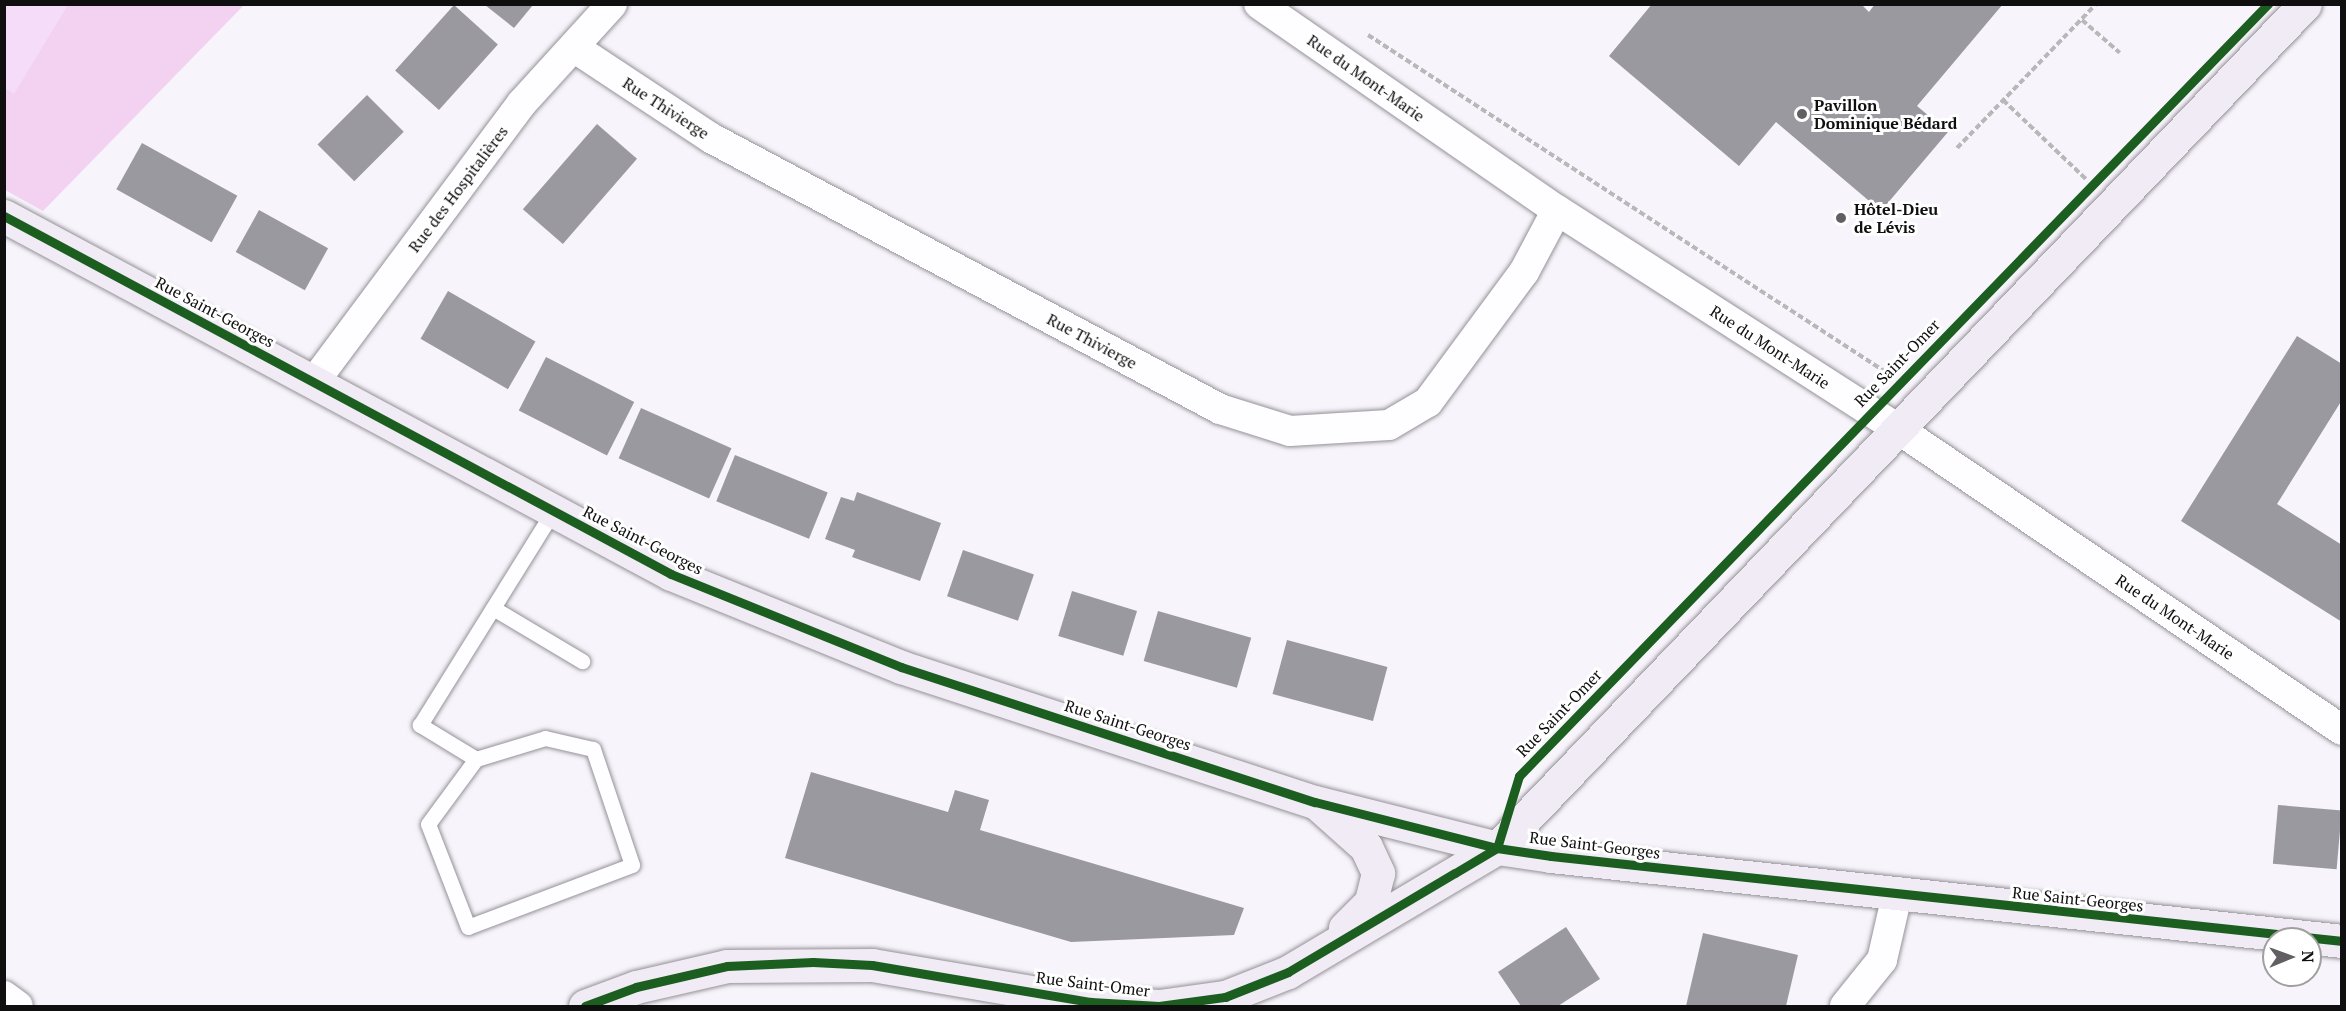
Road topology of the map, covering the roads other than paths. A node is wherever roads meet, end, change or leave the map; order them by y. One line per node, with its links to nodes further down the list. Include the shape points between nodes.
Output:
1 (612, 4): 4 (street, Rue des Hospitalières)
2 (1259, 4): 5 (street, Rue du Mont-Marie)
3 (2305, 4): 8 (street, Rue Saint-Omer)
4 (575, 48): 5 (street, Rue Thivierge, via 711,138 1220,410 1290,431 1389,425 1428,402 1524,272); 7 (street, Rue des Hospitalières, via 522,103)
5 (1557, 210): 8 (street, Rue du Mont-Marie, via 1881,401)
6 (4, 216): 7 (street, Rue Saint-Georges)
7 (314, 382): 9 (street, Rue Saint-Georges)
8 (1901, 431): 12 (street, Rue du Mont-Marie); 15 (street, Rue Saint-Omer)
9 (554, 511): 10 (lane); 14 (street, Rue Saint-Georges, via 671,574 901,667)
10 (493, 608): 11 (lane); 13 (lane, via 420,725)
11 (582, 661)
12 (2342, 730)
13 (476, 759): 13 (lane, via 428,824 468,927 632,865 593,749 544,738)
14 (1315, 802): 15 (street, Rue Saint-Georges); 18 (street, via 1366,847 1378,873 1371,902 1360,917)
15 (1497, 848): 16 (street, Rue Saint-Georges); 18 (street, Rue Saint-Omer)
16 (1897, 895): 17 (street, Rue Saint-Georges); 22 (street, via 1882,960)
17 (2342, 941)
18 (1288, 972): 21 (street, Rue Saint-Omer, via 1225,997 1159,1006 1091,1002 872,965 727,966 636,987)
19 (4, 996): 20 (street)
20 (18, 1006)
21 (585, 1006)
22 (1845, 1006)

